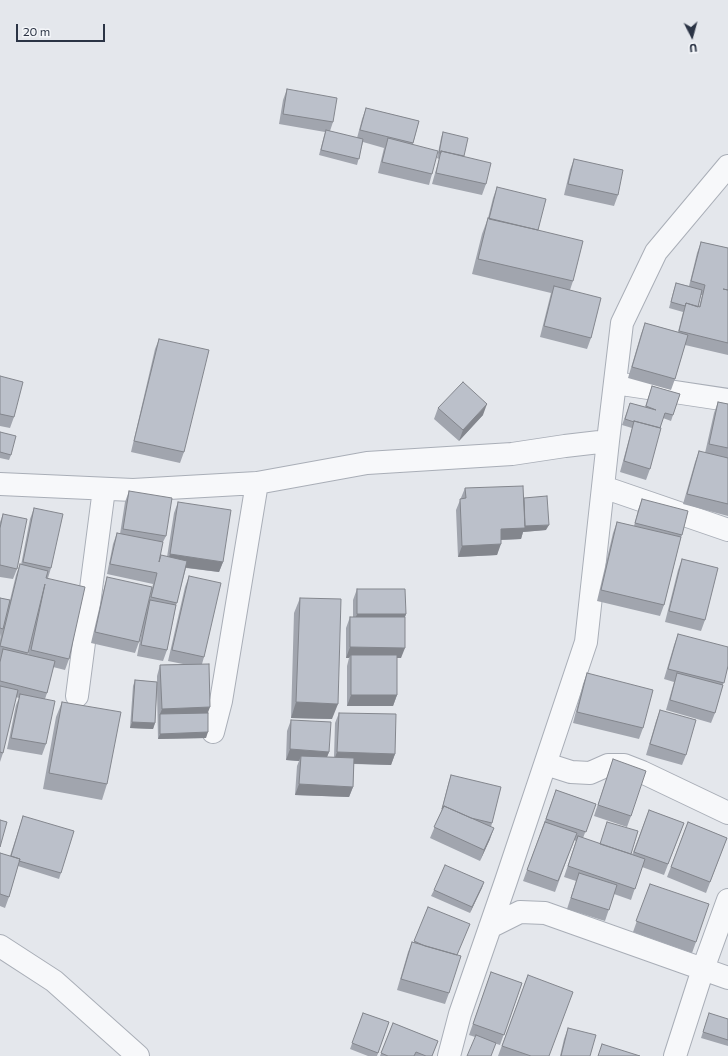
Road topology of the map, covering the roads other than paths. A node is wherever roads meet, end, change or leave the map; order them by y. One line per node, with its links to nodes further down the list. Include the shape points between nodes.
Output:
1 (728, 166): 2 (street, via 656,252 622,323)
2 (615, 383): 3 (street); 4 (street)
3 (728, 400)
4 (608, 441): 5 (street, via 512,454 367,463); 7 (street)
5 (257, 483): 8 (street, via 133,490); 11 (street, via 222,693)
6 (0, 484): 8 (street)
7 (603, 487): 9 (street); 12 (street, via 586,642)
8 (104, 489): 10 (street)
9 (728, 530)
10 (78, 696)
11 (213, 732)
12 (546, 764): 13 (street, via 571,772 590,773 608,765 624,765); 15 (street)
13 (728, 813)
14 (728, 900): 17 (street)
15 (490, 926): 17 (street, via 520,912 545,913); 20 (street, via 460,1014)
16 (0, 946): 19 (street, via 54,981)
17 (703, 969): 18 (street); 21 (street)
18 (728, 978)
19 (138, 1056)
20 (449, 1056)
21 (675, 1056)

